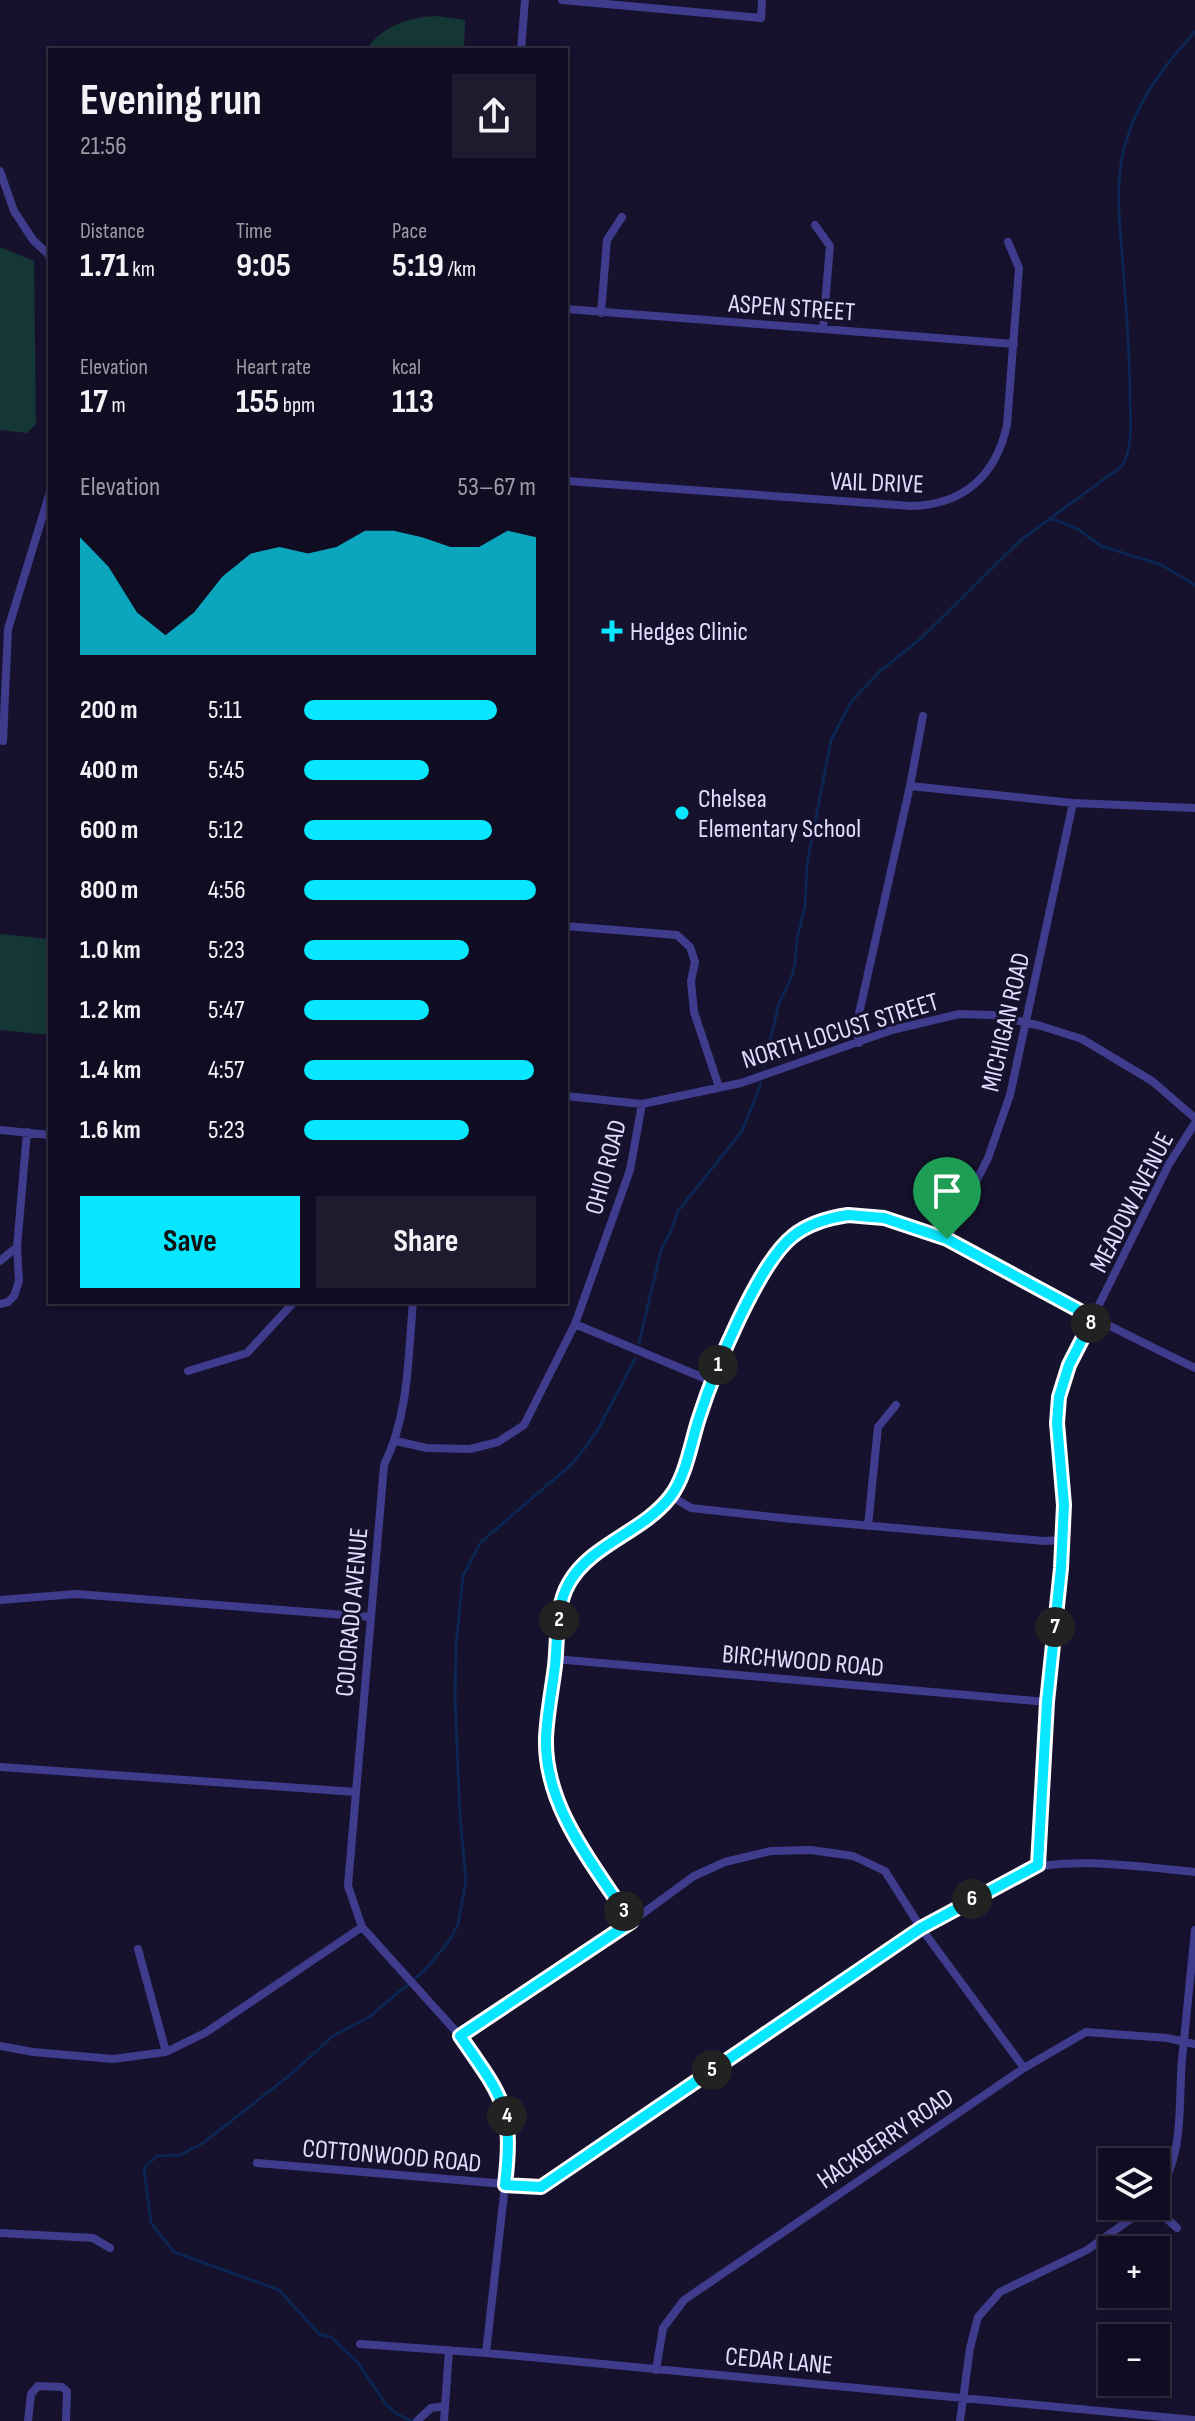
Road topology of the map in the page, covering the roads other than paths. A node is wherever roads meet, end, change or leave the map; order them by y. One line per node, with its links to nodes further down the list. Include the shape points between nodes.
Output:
1 (525, 0): 4 (street)
2 (562, 0): 3 (street, via 761,18)
3 (762, 0)
4 (521, 48)
5 (0, 171): 9 (street, via 14,211)
6 (622, 217): 11 (street, via 607,240)
7 (815, 225): 12 (street, via 830,246)
8 (1008, 242): 13 (street, VAIL DRIVE, via 1019,268)
9 (48, 254)
10 (568, 309): 11 (street, ASPEN STREET)
11 (601, 313): 12 (street, ASPEN STREET)
12 (823, 329): 13 (street, ASPEN STREET)
13 (1014, 344): 14 (street, VAIL DRIVE, via 1002,445 987,475 948,501 911,506)
14 (568, 481)
15 (48, 499): 17 (street, via 8,629)
16 (923, 716): 18 (street)
17 (3, 741)
18 (910, 786): 19 (street); 23 (street, via 856,1027)
19 (1073, 803): 20 (street); 22 (street, MICHIGAN ROAD)
20 (1195, 808)
21 (568, 926): 24 (street, via 677,935 690,947 695,962 694,1012)
22 (1026, 1023): 23 (street, NORTH LOCUST STREET, via 959,1014); 27 (street, NORTH LOCUST STREET, via 1099,1049 1152,1081); 31 (street, MICHIGAN ROAD, via 996,1139)
23 (859, 1043): 24 (street, NORTH LOCUST STREET)
24 (719, 1087): 26 (street, NORTH LOCUST STREET)
25 (568, 1096): 26 (street, NORTH LOCUST STREET)
26 (642, 1104): 38 (street, OHIO ROAD, via 630,1170)
27 (1195, 1120): 37 (street, MEADOW AVENUE)
28 (0, 1130): 29 (street)
29 (27, 1132): 30 (street); 32 (street)
30 (48, 1135)
31 (947, 1239): 37 (street); 41 (street, via 884,1218 848,1215 824,1219 791,1237 764,1270)
32 (17, 1247): 33 (street); 34 (street, via 19,1281 14,1296)
33 (0, 1261)
34 (0, 1304)
35 (292, 1304): 40 (street, via 247,1353)
36 (413, 1304): 43 (street, COLORADO AVENUE)
37 (1093, 1318): 39 (street); 46 (street, MEADOW AVENUE, via 1059,1397)
38 (575, 1324): 41 (street); 43 (street, OHIO ROAD, via 524,1425 498,1442 470,1449)
39 (1195, 1368)
40 (188, 1371)
41 (711, 1381): 44 (street)
42 (896, 1405): 45 (street, via 878,1427)
43 (396, 1441): 48 (street, COLORADO AVENUE, via 384,1465)
44 (671, 1496): 45 (street, via 691,1508); 49 (street, via 588,1561 569,1583 560,1608)
45 (868, 1526): 46 (street)
46 (1061, 1540): 50 (street, MEADOW AVENUE)
47 (0, 1600): 48 (street, via 76,1594)
48 (371, 1617): 52 (street, COLORADO AVENUE)
49 (555, 1659): 50 (street, BIRCHWOOD ROAD); 55 (street, via 546,1740 550,1785 568,1825)
50 (1047, 1702): 53 (street, MEADOW AVENUE)
51 (0, 1767): 52 (street)
52 (356, 1792): 56 (street, COLORADO AVENUE, via 348,1886)
53 (1038, 1865): 54 (street, COTTONWOOD ROAD, via 1116,1864); 57 (street, COTTONWOOD ROAD)
54 (1195, 1872)
55 (631, 1922): 57 (street, via 694,1876 725,1862 771,1851 811,1850 853,1856 885,1871); 60 (street)
56 (362, 1927): 60 (street); 64 (street, via 205,2033)
57 (921, 1928): 65 (street); 68 (street, COTTONWOOD ROAD, via 541,2187)
58 (1195, 1930): 61 (street)
59 (138, 1949): 64 (street)
60 (460, 2036): 68 (street, via 498,2090 507,2115)
61 (1184, 2041): 62 (street, HACKBERRY ROAD); 65 (street, HACKBERRY ROAD, via 1086,2032); 67 (street, via 1179,2143)
62 (1195, 2044)
63 (0, 2046): 64 (street, via 113,2059)
64 (166, 2052)
65 (1024, 2068): 77 (street, HACKBERRY ROAD, via 684,2300 663,2328)
66 (257, 2163): 68 (street, COTTONWOOD ROAD)
67 (1170, 2170)
68 (505, 2185): 76 (street)
69 (1131, 2220): 78 (street, via 1087,2250 1000,2292 978,2317)
70 (1168, 2220): 71 (street)
71 (1177, 2228)
72 (0, 2233): 73 (street, via 93,2238)
73 (110, 2248)
74 (360, 2344): 75 (street, CEDAR LANE)
75 (449, 2350): 76 (street, CEDAR LANE); 79 (street)
76 (486, 2353): 77 (street, CEDAR LANE)
77 (656, 2370): 78 (street, CEDAR LANE)
78 (963, 2397): 80 (street, CEDAR LANE); 85 (street)
79 (445, 2406): 83 (street, via 431,2408); 84 (street)
80 (1195, 2420)
81 (28, 2421): 82 (street, via 31,2394 38,2386 67,2391)
82 (66, 2421)
83 (417, 2421)
84 (444, 2421)
85 (960, 2421)

